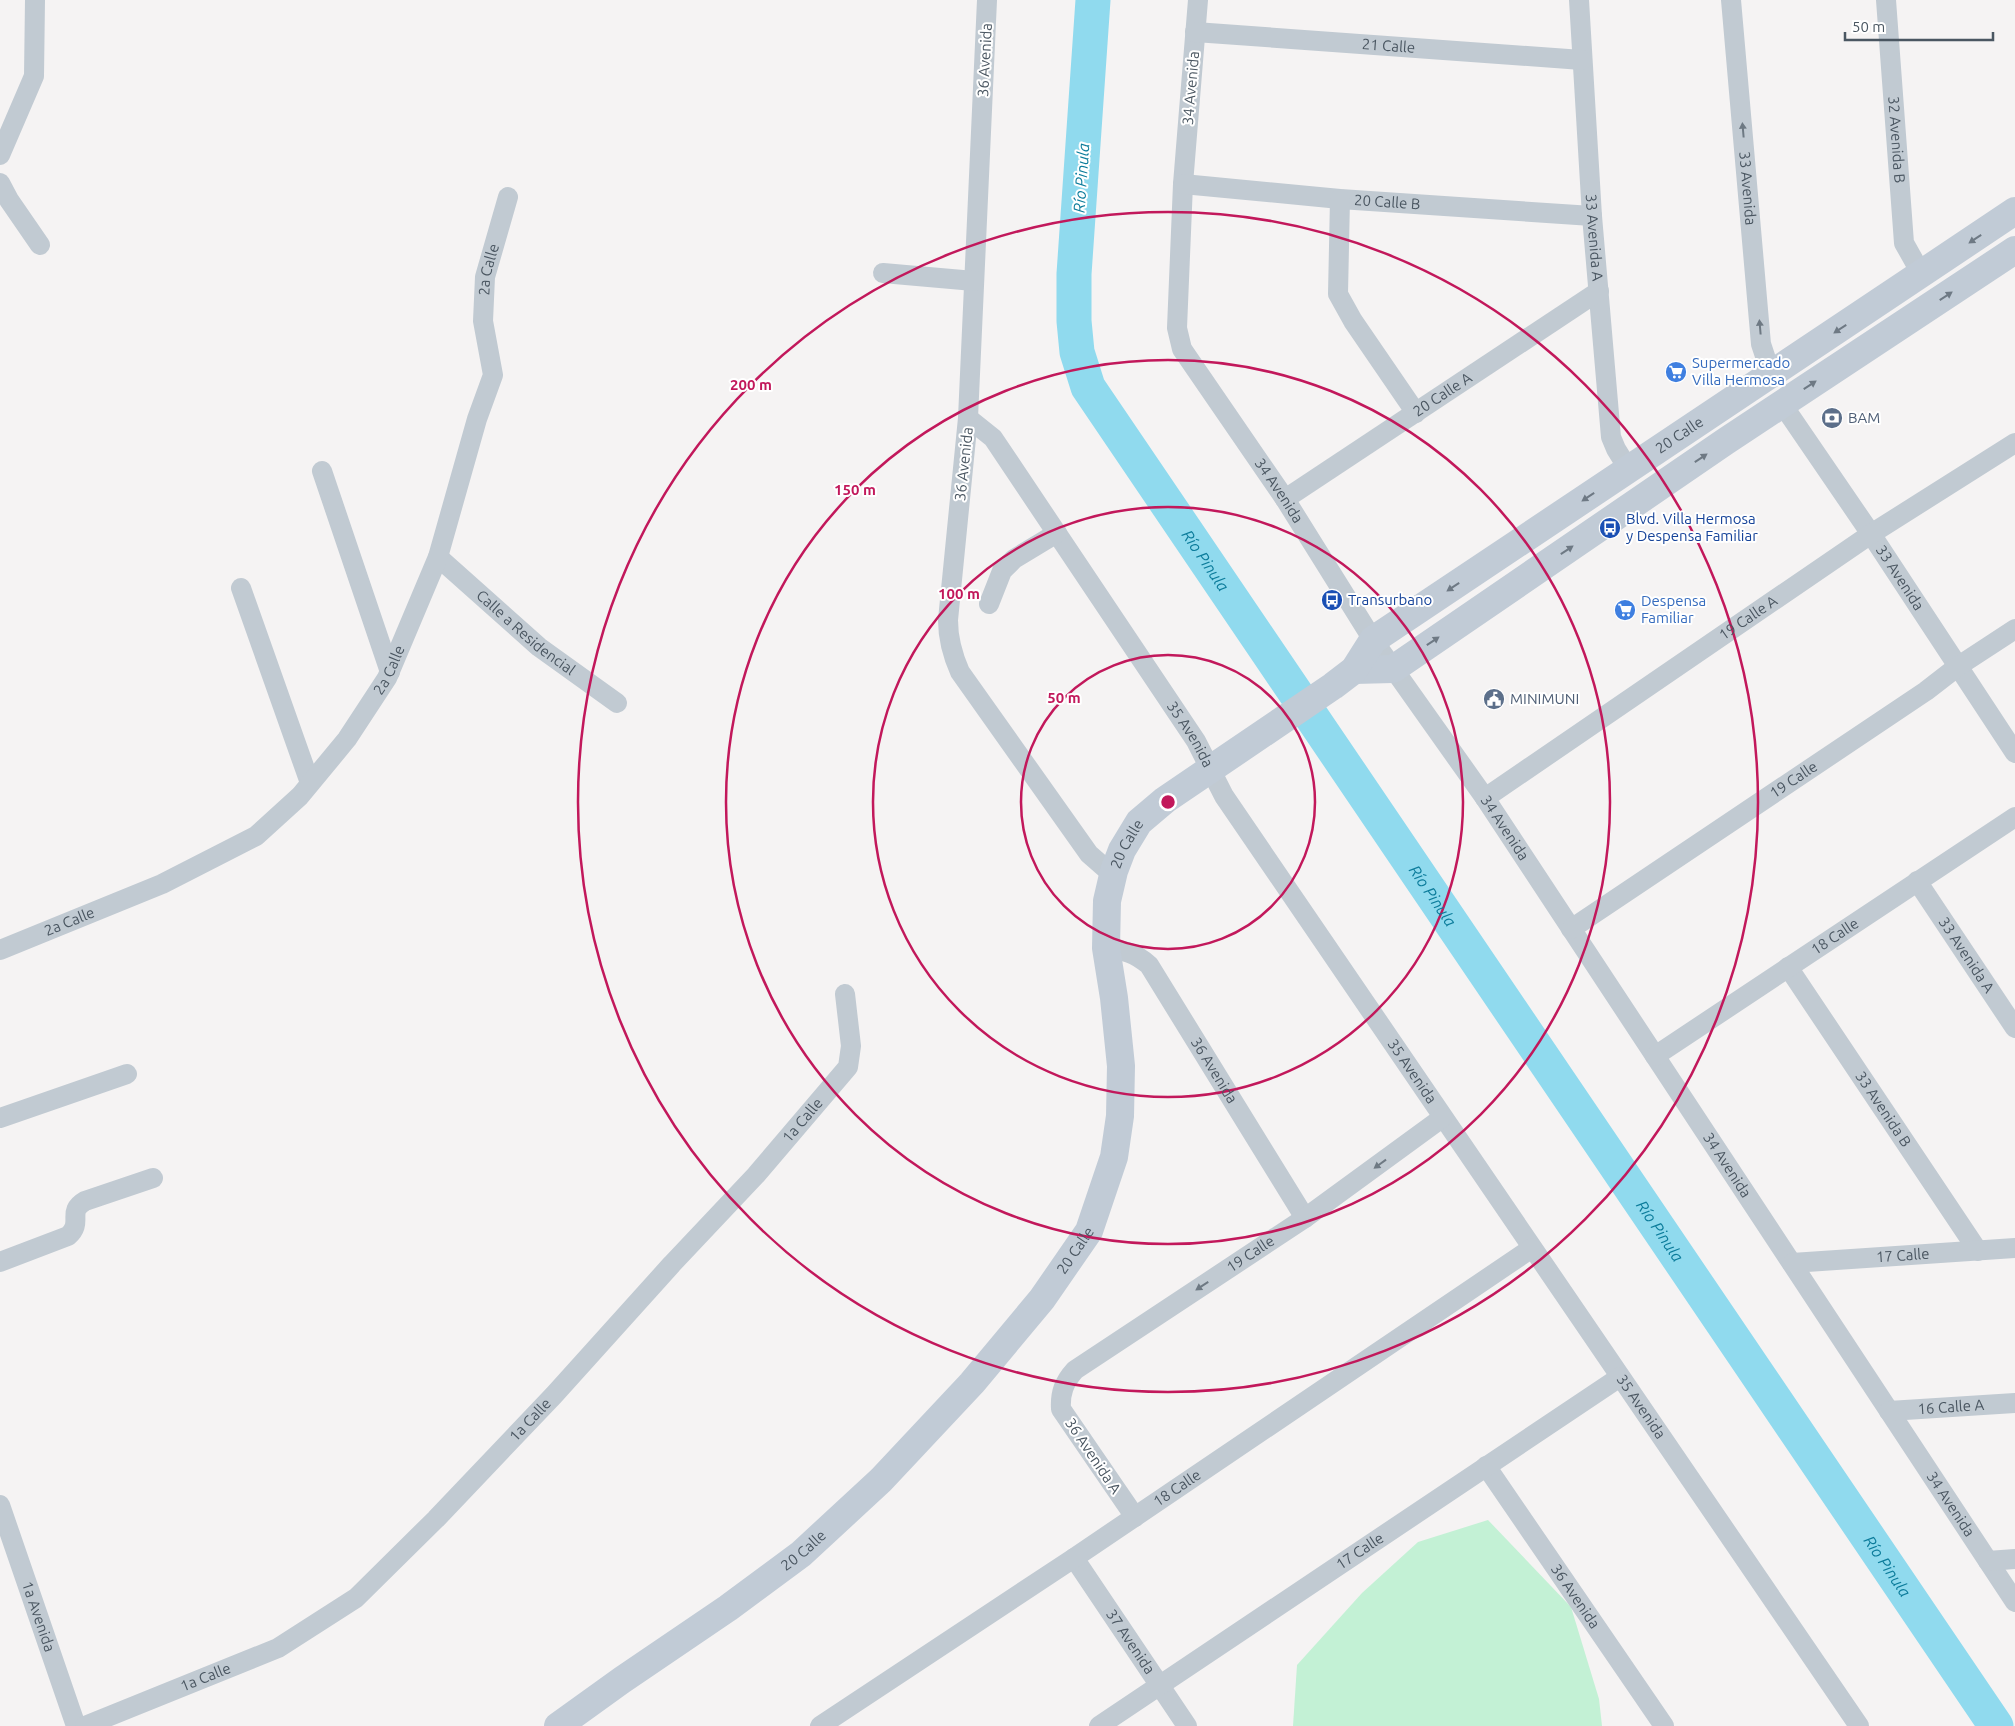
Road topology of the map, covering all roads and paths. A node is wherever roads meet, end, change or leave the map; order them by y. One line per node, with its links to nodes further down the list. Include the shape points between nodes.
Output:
1 (35, 0): 9 (street, via 34,76)
2 (988, 0): 20 (street, 36 Avenida)
3 (1198, 0): 7 (street, 34 Avenida)
4 (1579, 0): 8 (street, 33 Avenida A)
5 (1731, 0): 22 (street, 33 Avenida, one-way to 5, via 1761,344)
6 (1886, 0): 19 (street, 32 Avenida B, via 1904,243)
7 (1196, 32): 8 (street, 21 Calle); 11 (street, 34 Avenida)
8 (1582, 60): 15 (street, 33 Avenida A)
9 (0, 155)
10 (0, 183): 16 (street)
11 (1183, 184): 13 (street, 20 Calle B); 30 (street, 34 Avenida, via 1177,328 1182,349)
12 (508, 197): 33 (street, 2a Calle, via 485,277 483,321 493,375 477,419)
13 (1340, 199): 15 (street, 20 Calle B); 24 (street, via 1338,294)
14 (2015, 211): 19 (main road, 20 Calle, one-way to 19)
15 (1592, 216): 21 (street, 33 Avenida A)
16 (40, 245)
17 (2015, 250): 23 (main road, 20 Calle, one-way to 17)
18 (883, 273): 20 (street)
19 (1922, 275): 22 (main road, 20 Calle, one-way to 22)
20 (974, 281): 25 (street, 36 Avenida)
21 (1599, 290): 24 (street, 20 Calle A); 28 (street, 33 Avenida A, via 1612,437)
22 (1771, 374): 26 (main road, via 1774,393); 28 (main road, 20 Calle)
23 (1782, 404): 26 (main road, 20 Calle); 32 (street, 33 Avenida)
24 (1416, 414): 30 (street, 20 Calle A)
25 (968, 418): 31 (street, 35 Avenida, via 993,438); 48 (street, 36 Avenida, via 948,620 952,656 960,672 1089,854 1104,868)
26 (1726, 441): 39 (main road, 20 Calle, one-way to 26)
27 (2015, 443): 32 (street, 19 Calle A)
28 (1629, 470): 37 (main road, 20 Calle, one-way to 37)
29 (322, 471): 40 (street)
30 (1285, 499): 37 (street, 34 Avenida)
31 (1057, 533): 35 (street, via 1014,559 1002,572); 44 (street, 35 Avenida, via 1196,742)
32 (1871, 534): 38 (street, 33 Avenida); 46 (street, 19 Calle A)
33 (438, 557): 40 (street, 2a Calle); 42 (street, Calle a Residencial, via 539,647)
34 (241, 588): 45 (street)
35 (989, 604)
36 (2015, 629): 38 (street, 19 Calle)
37 (1373, 640): 39 (street, 34 Avenida); 41 (main road, 20 Calle)
38 (1957, 667): 43 (street, 33 Avenida); 50 (street, 19 Calle)
39 (1393, 669): 41 (main road); 46 (street, 34 Avenida)
40 (390, 672): 45 (street, 2a Calle, via 347,739)
41 (1344, 678): 44 (main road, 20 Calle)
42 (617, 703)
43 (2015, 753)
44 (1210, 769): 48 (main road, 20 Calle, via 1139,822); 59 (street, 35 Avenida, via 1224,796)
45 (310, 783): 52 (street, 2a Calle, via 256,836 162,884)
46 (1485, 798): 50 (street, 34 Avenida)
47 (2015, 817): 49 (street, 18 Calle)
48 (1114, 871): 51 (main road, 20 Calle, via 1107,901)
49 (1917, 881): 53 (street, 18 Calle); 55 (street, 33 Avenida A)
50 (1571, 929): 56 (street, 34 Avenida)
51 (1106, 948): 61 (street, 36 Avenida, via 1138,955 1149,965); 81 (main road, 20 Calle, via 1121,1066 1120,1116 1114,1157 1089,1231 1042,1299 972,1383 888,1473 801,1554)
52 (0, 950)
53 (1788, 966): 56 (street, 18 Calle); 64 (street, 33 Avenida B)
54 (845, 994): 80 (street, 1a Calle, via 851,1046 848,1067 756,1175 554,1395 356,1598 278,1648)
55 (2015, 1028)
56 (1655, 1056): 66 (street, 34 Avenida)
57 (127, 1074): 58 (street)
58 (0, 1118)
59 (1442, 1118): 61 (street, 19 Calle, one-way to 61); 62 (street, 35 Avenida)
60 (153, 1178): 65 (street, via 85,1201 75,1210 74,1231 68,1236)
61 (1305, 1218): 68 (street, 19 Calle, one-way to 68, via 1074,1370)
62 (1532, 1248): 67 (street, 35 Avenida); 73 (street, 18 Calle)
63 (2015, 1248): 64 (street, 17 Calle)
64 (1978, 1251): 66 (street, 17 Calle)
65 (0, 1262)
66 (1792, 1263): 70 (street, 34 Avenida)
67 (1620, 1377): 71 (street, 17 Calle); 86 (street, 35 Avenida)
68 (1062, 1392): 73 (street, 36 Avenida A, via 1061,1408)
69 (2015, 1404): 70 (street, 16 Calle A)
70 (1889, 1411): 76 (street, 34 Avenida)
71 (1486, 1466): 78 (street, 17 Calle); 85 (street, 36 Avenida)
72 (0, 1505): 79 (street, 1a Avenida)
73 (1135, 1517): 74 (street, 18 Calle)
74 (1074, 1558): 78 (street, 37 Avenida); 82 (street, 18 Calle)
75 (2015, 1559): 76 (street)
76 (1988, 1561): 77 (street, 34 Avenida)
77 (2015, 1602)
78 (1160, 1685): 83 (street, 17 Calle); 84 (street, 37 Avenida)
79 (76, 1726)
80 (86, 1726)
81 (558, 1726)
82 (820, 1726)
83 (1099, 1726)
84 (1187, 1726)
85 (1664, 1726)
86 (1859, 1726)

